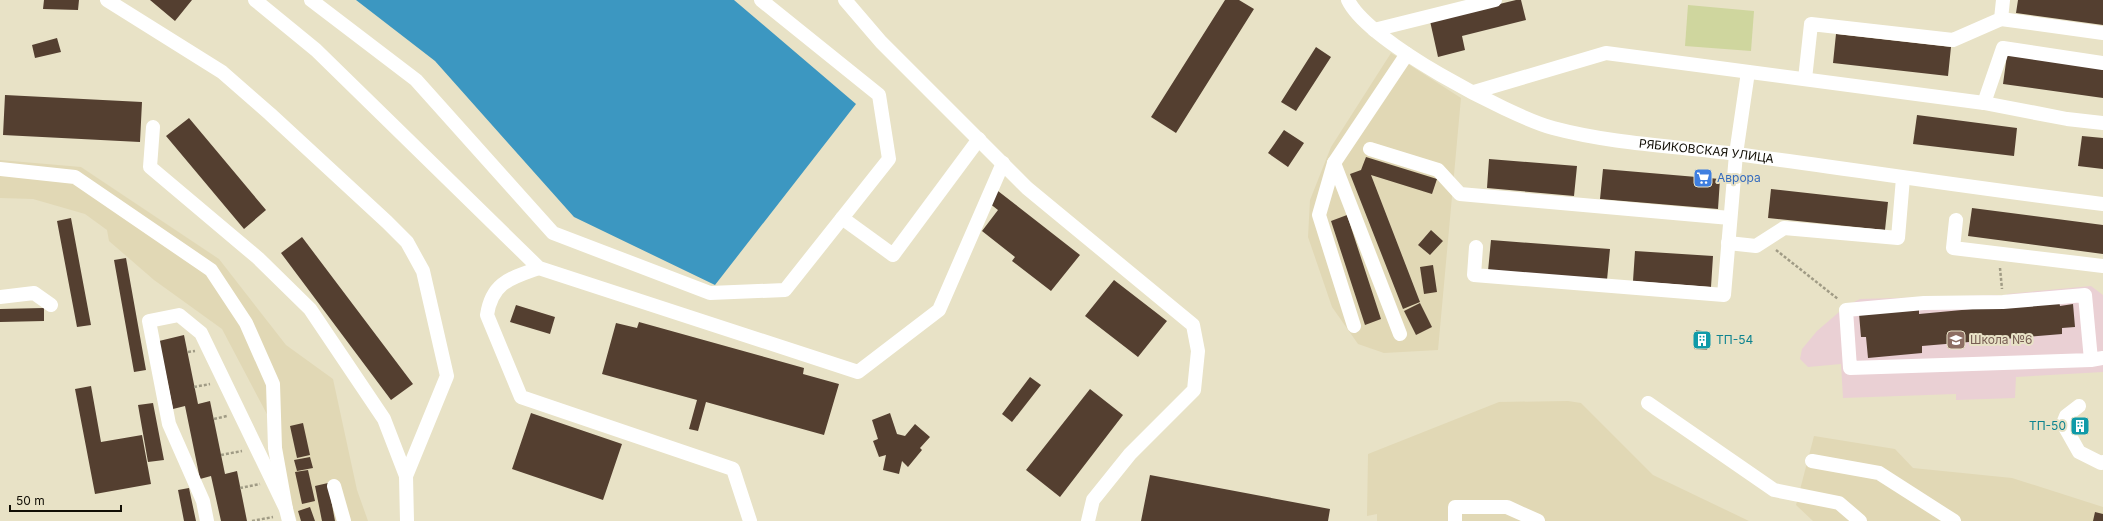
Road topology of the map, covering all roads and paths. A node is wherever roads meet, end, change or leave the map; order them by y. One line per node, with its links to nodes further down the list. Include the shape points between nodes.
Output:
1 (107, 0): 56 (street, via 222,72 407,242 423,271 447,376)
2 (255, 0): 36 (street, via 316,50)
3 (312, 0): 28 (street, via 416,80 553,233 710,293 785,290)
4 (761, 0): 28 (street, via 879,95 889,159)
5 (845, 0): 20 (street, via 881,42)
6 (1495, 0): 10 (street)
7 (2003, 0): 9 (street)
8 (1346, 2): 10 (street, РЯБИКОВСКАЯ УЛИЦА)
9 (2001, 19): 11 (street); 15 (street, via 1953,40 1811,24)
10 (1374, 30): 12 (street, РЯБИКОВСКАЯ УЛИЦА)
11 (2103, 33)
12 (1407, 54): 16 (street, РЯБИКОВСКАЯ УЛИЦА); 24 (street)
13 (2103, 63): 17 (street, via 2003,48)
14 (1748, 72): 15 (street); 16 (street, via 1606,53); 22 (street)
15 (1805, 79): 17 (street)
16 (1474, 92): 22 (street, РЯБИКОВСКАЯ УЛИЦА, via 1526,120 1554,128 1600,138)
17 (1984, 103): 18 (street, via 2067,119)
18 (2103, 123)
19 (152, 127): 56 (street, via 150,167 258,258 310,309 384,419)
20 (979, 139): 23 (street); 28 (street, via 893,254)
21 (1370, 149): 29 (street, via 1438,170 1460,194)
22 (1736, 154): 26 (street, РЯБИКОВСКАЯ УЛИЦА); 29 (street)
23 (1003, 163): 36 (street, via 939,310 858,372); 66 (street, via 1027,188 1193,325 1198,351 1194,390 1130,454 1093,500)
24 (1334, 163): 41 (street, via 1319,215); 42 (street)
25 (0, 169): 60 (street, via 75,177 211,270 246,323 272,384 275,448)
26 (1903, 178): 27 (street, РЯБИКОВСКАЯ УЛИЦА); 31 (street, via 1898,238 1784,228)
27 (2103, 204)
28 (842, 218)
29 (1730, 218): 32 (street)
30 (1956, 220): 34 (street, via 1952,248)
31 (1768, 238): 32 (street, via 1756,246); 39 (path, via 1774,249)
32 (1728, 243): 33 (street, via 1724,295 1474,275)
33 (1476, 246)
34 (1999, 253): 35 (street); 37 (path)
35 (2103, 266)
36 (540, 268): 65 (street, via 509,279 496,290 489,301 487,315 521,396 733,469)
37 (2002, 294)
38 (0, 297): 40 (street, via 34,293)
39 (1840, 301)
40 (51, 305)
41 (1354, 326)
42 (1400, 334)
43 (196, 350): 44 (path)
44 (188, 352)
45 (2097, 359): 45 (street, via 1850,368 1846,310 1924,303 2003,302 2085,295)
46 (212, 383): 47 (path)
47 (194, 386)
48 (1648, 403): 69 (street, via 1774,490 1839,503)
49 (2079, 406): 55 (street, via 2066,416 2066,429 2079,452)
50 (228, 416): 51 (path)
51 (214, 419)
52 (244, 450): 53 (path)
53 (221, 456)
54 (1812, 461): 70 (street, via 1879,473)
55 (2103, 462)
56 (406, 476): 64 (street)
57 (260, 484): 59 (path)
58 (334, 486): 63 (street)
59 (240, 488)
60 (283, 515): 61 (street, via 201,333 179,315 148,321 170,424 203,501); 62 (path)
61 (207, 521)
62 (252, 521)
63 (344, 521)
64 (407, 521)
65 (750, 521)
66 (1088, 521)
67 (1455, 521): 68 (street, via 1455,507 1507,507)
68 (1538, 521)
69 (1860, 521)
70 (1954, 521)

